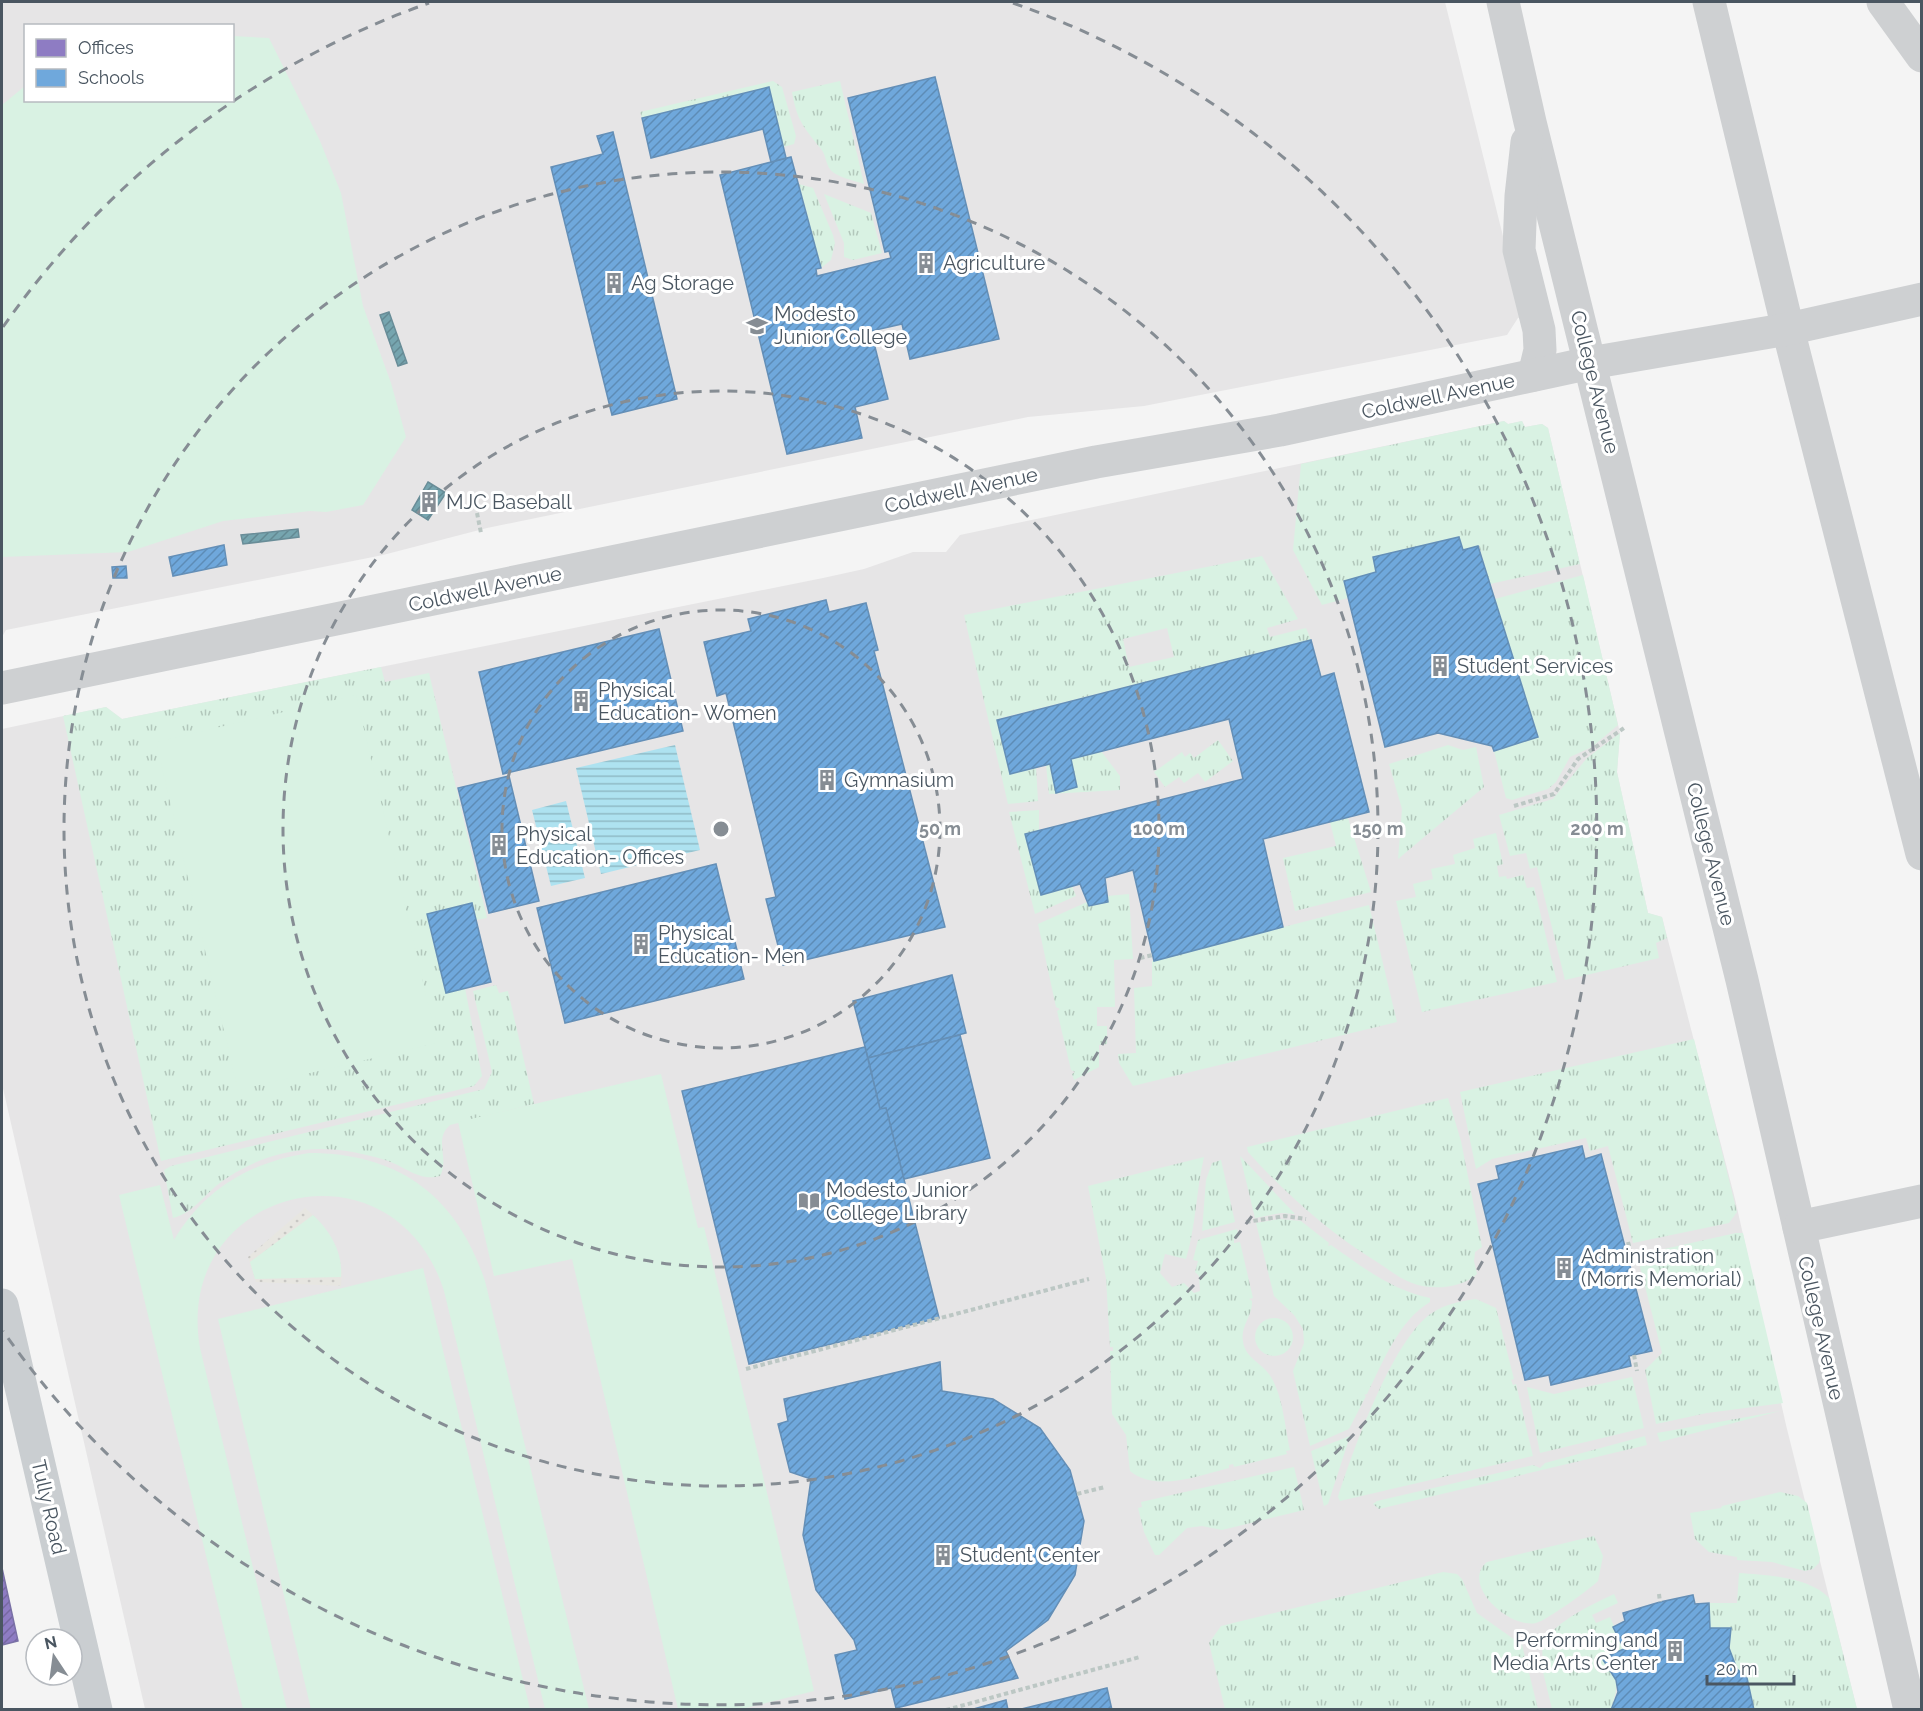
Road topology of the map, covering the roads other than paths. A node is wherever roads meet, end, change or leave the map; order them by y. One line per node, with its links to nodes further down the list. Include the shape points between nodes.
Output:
1 (1709, 2): 7 (street)
2 (1883, 2): 4 (street)
3 (1511, 4): 5 (street, College Avenue)
4 (1922, 56)
5 (1530, 122): 8 (street, College Avenue); 9 (street, via 1519,250 1539,330 1540,350)
6 (1922, 299): 7 (street, Coldwell Avenue)
7 (1788, 329): 8 (street, Coldwell Avenue); 11 (street)
8 (1590, 363): 9 (street, Coldwell Avenue); 13 (street, College Avenue)
9 (1534, 375): 10 (street, Coldwell Avenue, via 1280,430 1084,464)
10 (2, 688)
11 (1922, 855)
12 (1922, 1201): 13 (street)
13 (1799, 1227): 16 (street, College Avenue)
14 (4, 1323): 15 (main road, Tully Road)
15 (96, 1710)
16 (1910, 1710)

